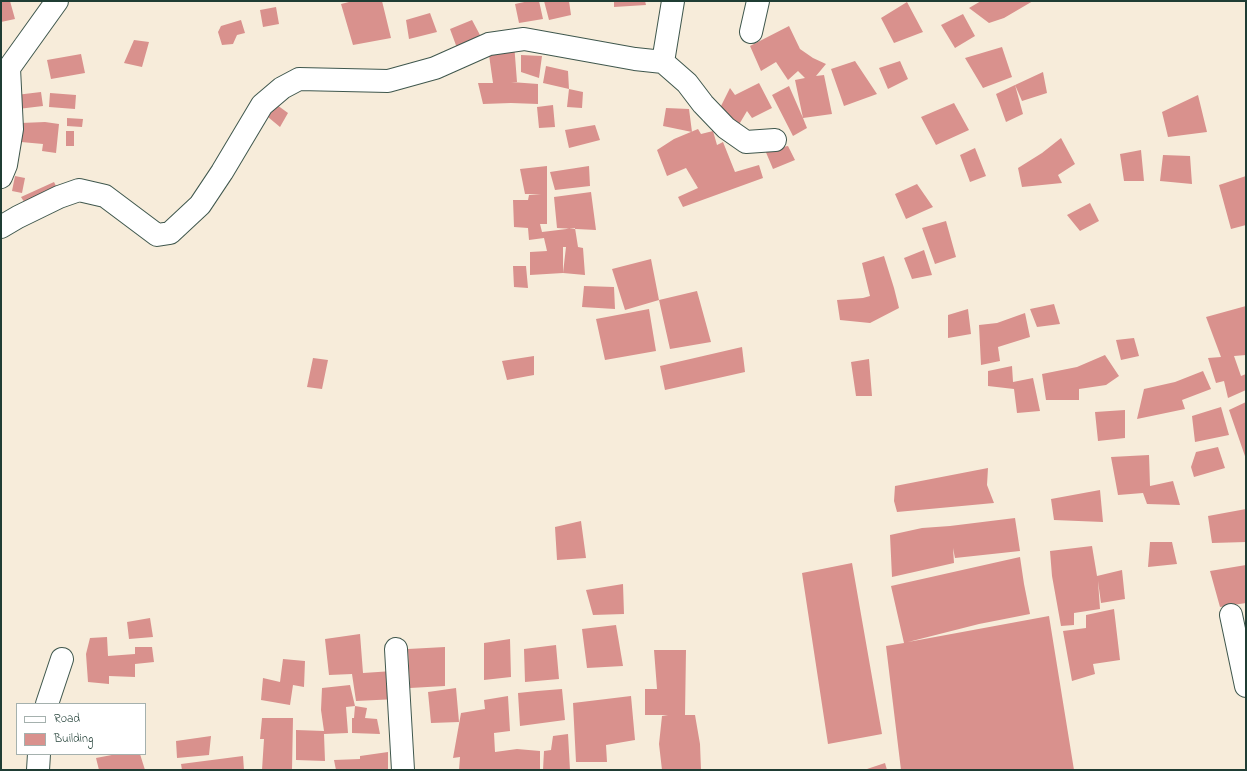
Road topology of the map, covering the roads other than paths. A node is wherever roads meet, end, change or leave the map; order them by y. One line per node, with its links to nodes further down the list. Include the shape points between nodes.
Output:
1 (57, 1): 7 (street, via 9,68 12,129 6,165)
2 (673, 1): 5 (street)
3 (758, 1): 4 (street)
4 (751, 32)
5 (663, 62): 6 (street, via 688,82 703,104 726,128 746,142); 8 (street, via 524,39 489,44 435,68 388,81 299,79 282,88 262,105 200,205 170,233 158,235 105,196 79,190 59,197)
6 (775, 140)
7 (1, 177)
8 (1, 227)
9 (1231, 615): 12 (street)
10 (396, 649): 16 (street)
11 (62, 659): 13 (street)
12 (1246, 686)
13 (47, 703)
14 (40, 755): 15 (street)
15 (38, 770)
16 (403, 770)

